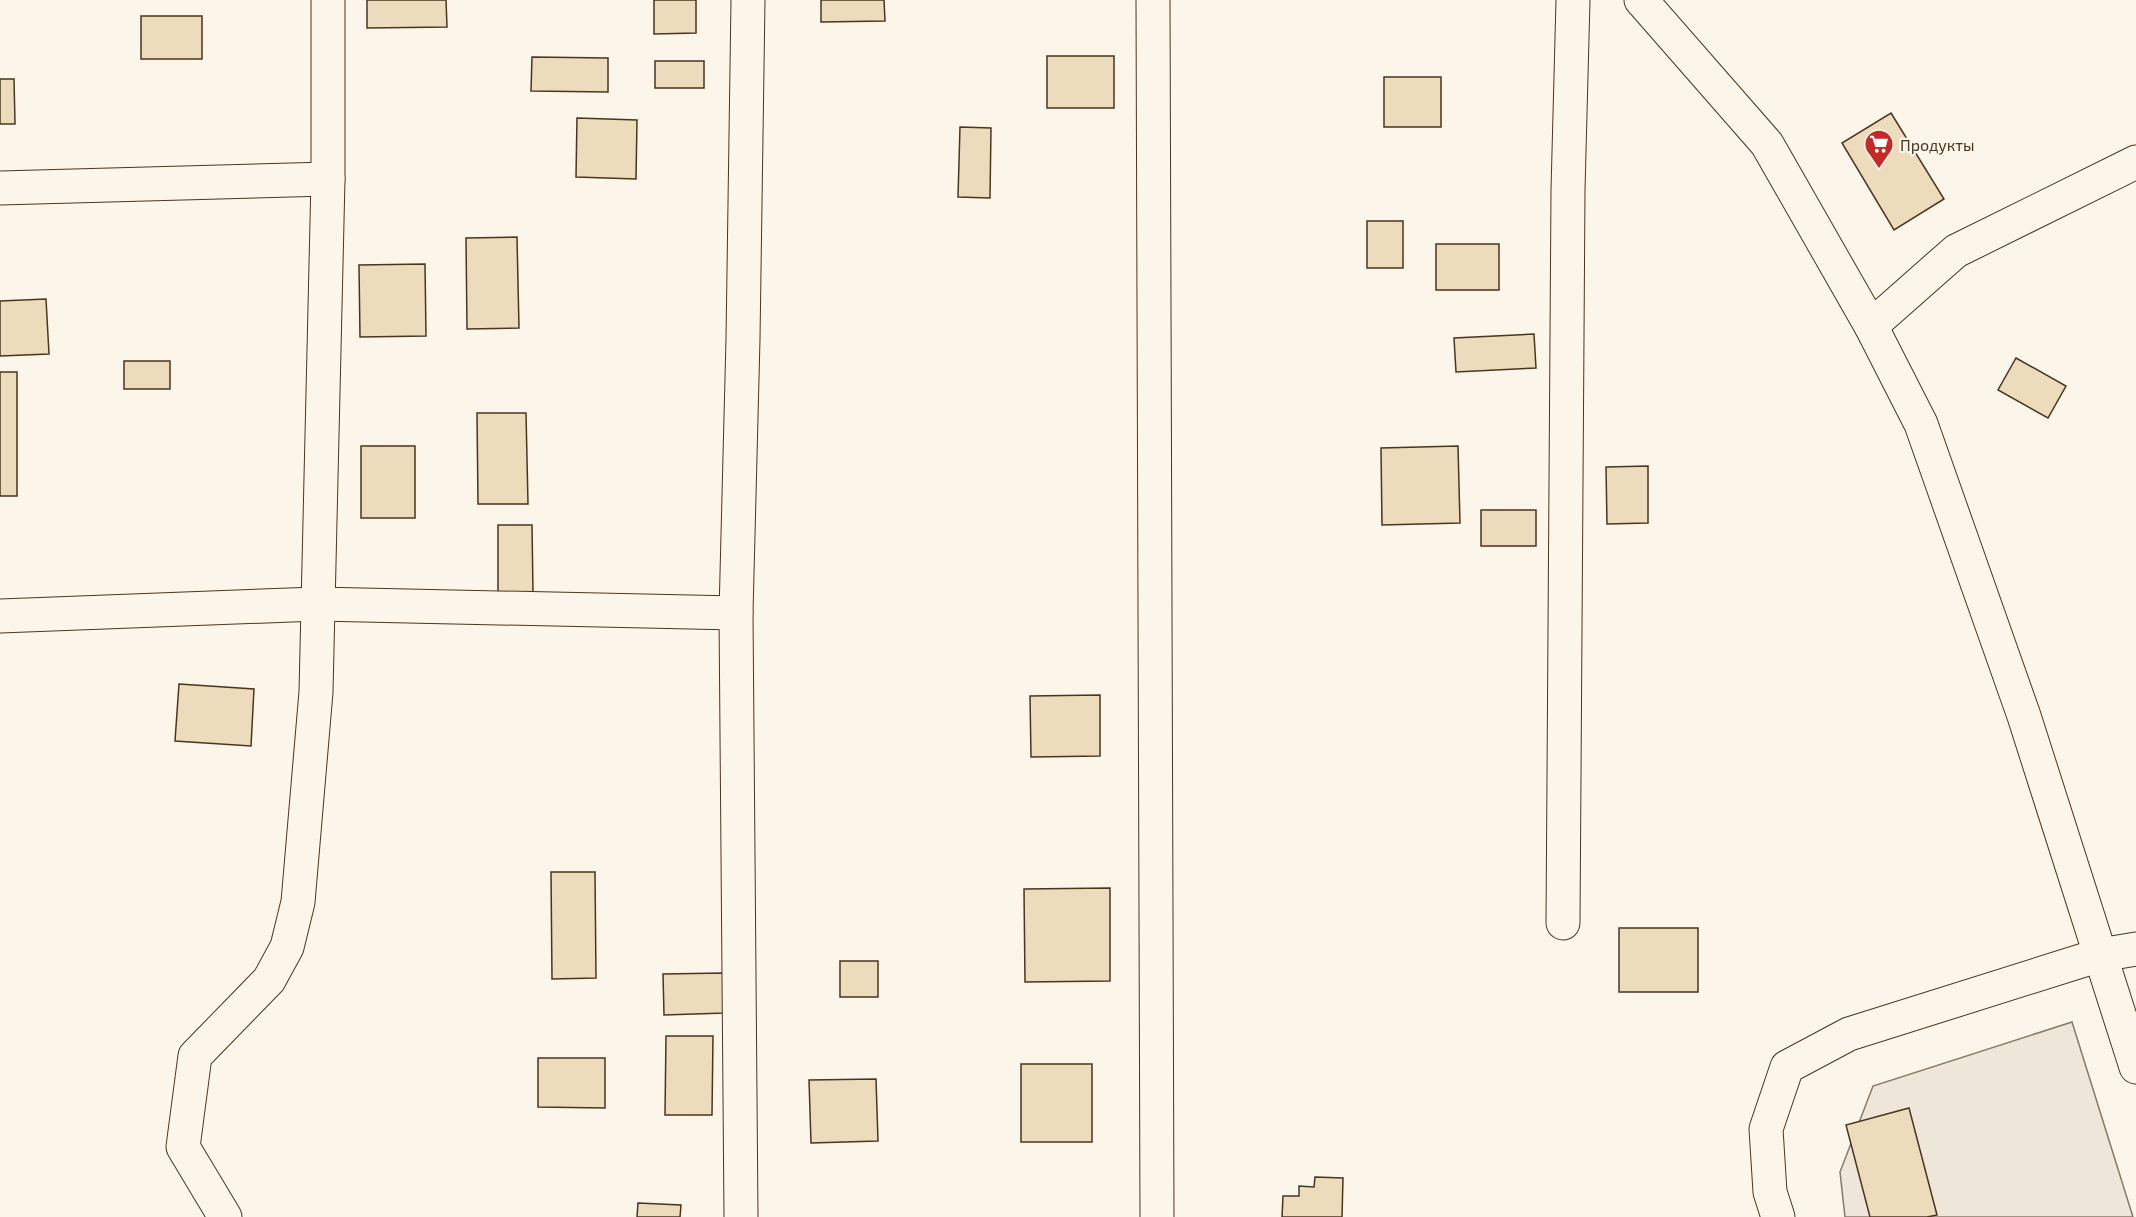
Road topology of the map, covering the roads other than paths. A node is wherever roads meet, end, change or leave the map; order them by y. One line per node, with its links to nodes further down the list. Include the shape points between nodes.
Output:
1 (328, 0): 7 (street)
2 (748, 0): 11 (street)
3 (1153, 0): 19 (street)
4 (1572, 0): 13 (street)
5 (1641, 0): 9 (street, via 1767,144)
6 (2136, 162): 9 (street, via 1956,251)
7 (328, 179): 8 (street); 10 (street)
8 (0, 188)
9 (1871, 326): 15 (street, via 1921,424 2024,716)
10 (317, 604): 11 (street); 12 (street); 17 (street, via 316,692 298,902 287,947 269,980 195,1056 183,1147)
11 (736, 613): 18 (street)
12 (0, 616)
13 (1563, 923)
14 (2136, 949): 15 (street)
15 (2100, 955): 16 (street); 20 (street, via 1850,1034 1787,1067 1766,1128 1770,1192)
16 (2136, 1067)
17 (225, 1217)
18 (741, 1217)
19 (1157, 1217)
20 (1778, 1217)

